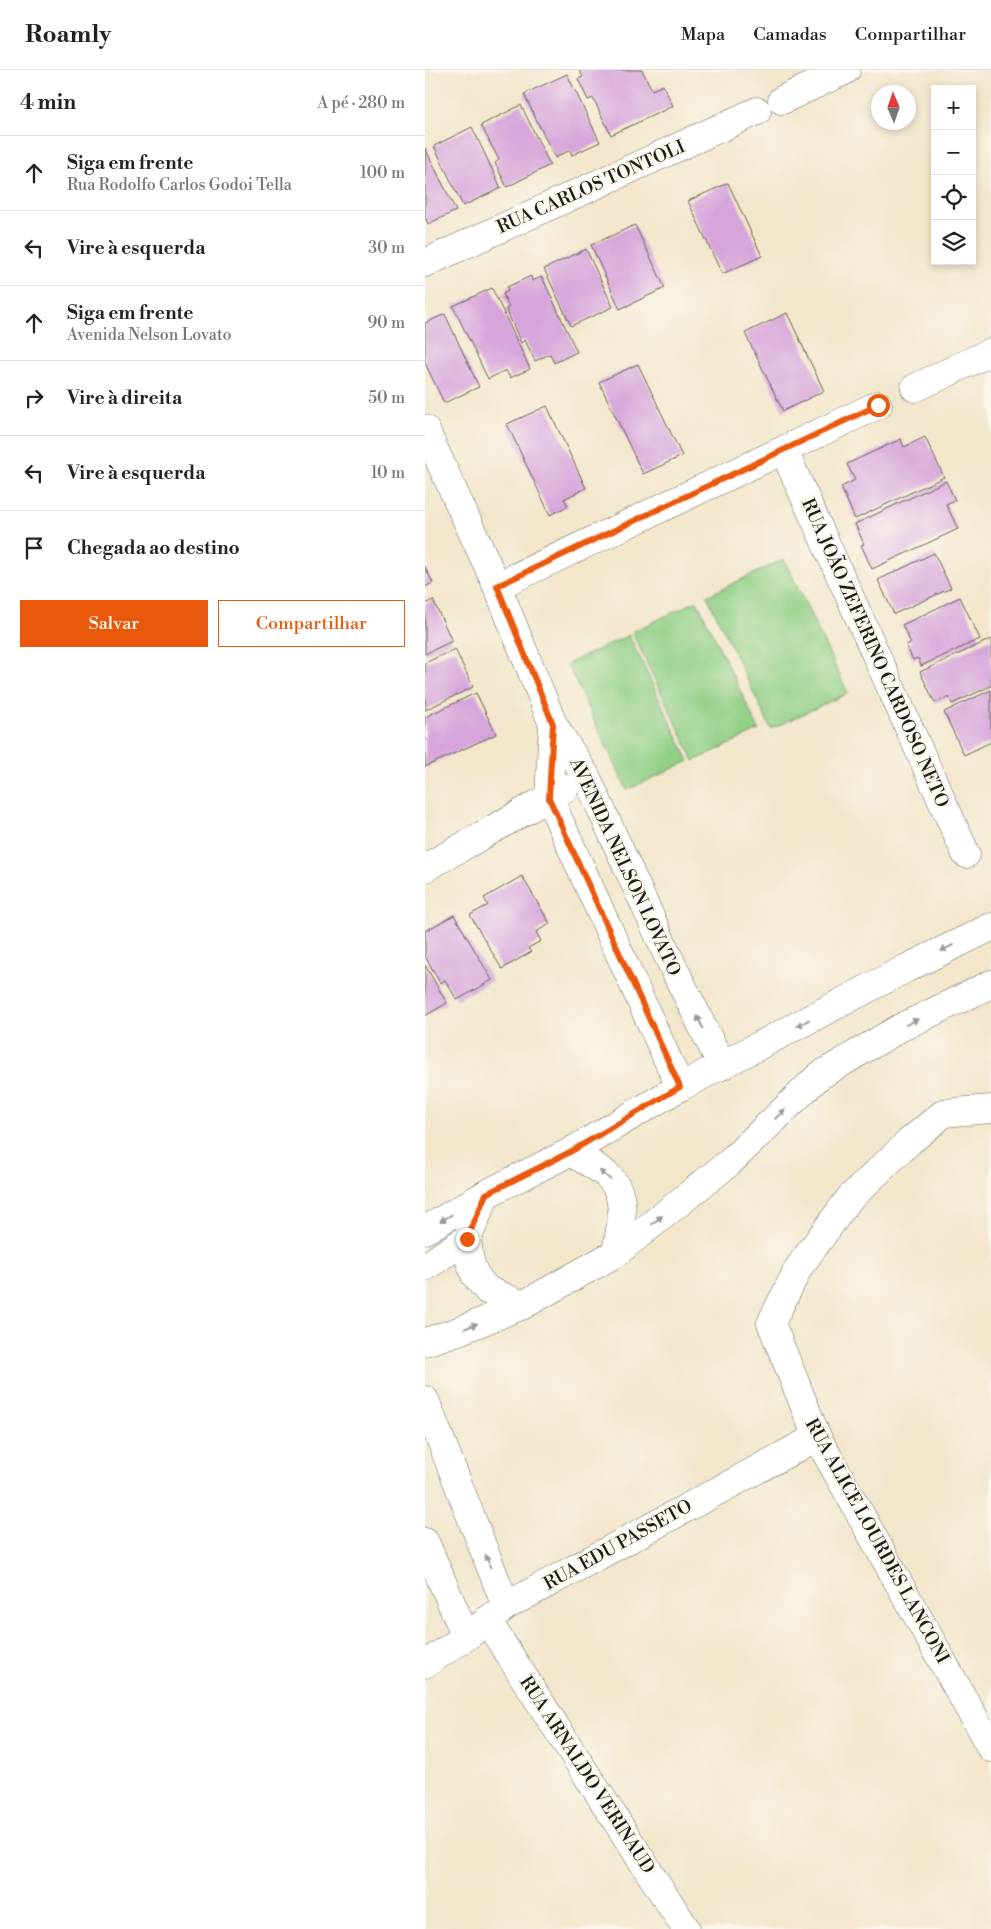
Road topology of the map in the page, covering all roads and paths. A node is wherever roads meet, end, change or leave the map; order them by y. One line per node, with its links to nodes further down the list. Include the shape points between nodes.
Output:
1 (846, 70): 2 (street)
2 (782, 100)
3 (757, 111): 4 (street, RUA CARLOS TONTOLI)
4 (425, 262)
5 (991, 352): 6 (street)
6 (915, 388)
7 (878, 405): 9 (street)
8 (425, 429): 10 (street)
9 (783, 451): 10 (street); 14 (street, RUA JOÃO ZEFERINO CARDOSO NETO)
10 (497, 586): 11 (street)
11 (553, 724): 12 (street, AVENIDA NELSON LOVATO); 13 (street, AVENIDA NELSON LOVATO)
12 (586, 776): 13 (street); 18 (street, AVENIDA NELSON LOVATO, one-way to 12, via 673,969)
13 (549, 798): 15 (street); 19 (street, AVENIDA NELSON LOVATO)
14 (967, 854)
15 (425, 868)
16 (991, 927): 18 (street, one-way to 18)
17 (991, 984): 25 (street, one-way to 17, via 730,1162 819,1076 900,1028)
18 (722, 1066): 19 (street)
19 (680, 1087): 21 (street)
20 (991, 1109): 30 (street, RUA ALICE LOURDES LANCONI, via 944,1113 849,1198 799,1267 771,1323)
21 (570, 1152): 22 (street); 25 (street, one-way to 21, via 621,1199 611,1179)
22 (486, 1194): 23 (street, one-way to 23); 24 (street)
23 (425, 1230)
24 (467, 1239): 26 (street); 27 (street, via 475,1275 487,1290)
25 (616, 1253): 27 (street)
26 (425, 1268)
27 (523, 1305): 28 (street, one-way to 27)
28 (425, 1342)
29 (425, 1400): 32 (street, RUA ARNALDO VERINAUD, one-way to 29)
30 (817, 1437): 32 (street, RUA EDU PASSETO); 35 (street, RUA ALICE LOURDES LANCONI)
31 (425, 1542): 33 (street)
32 (497, 1613): 33 (street, RUA EDU PASSETO); 36 (street, RUA ARNALDO VERINAUD)
33 (466, 1638): 34 (street, RUA EDU PASSETO)
34 (425, 1664)
35 (991, 1748)
36 (686, 1929)

